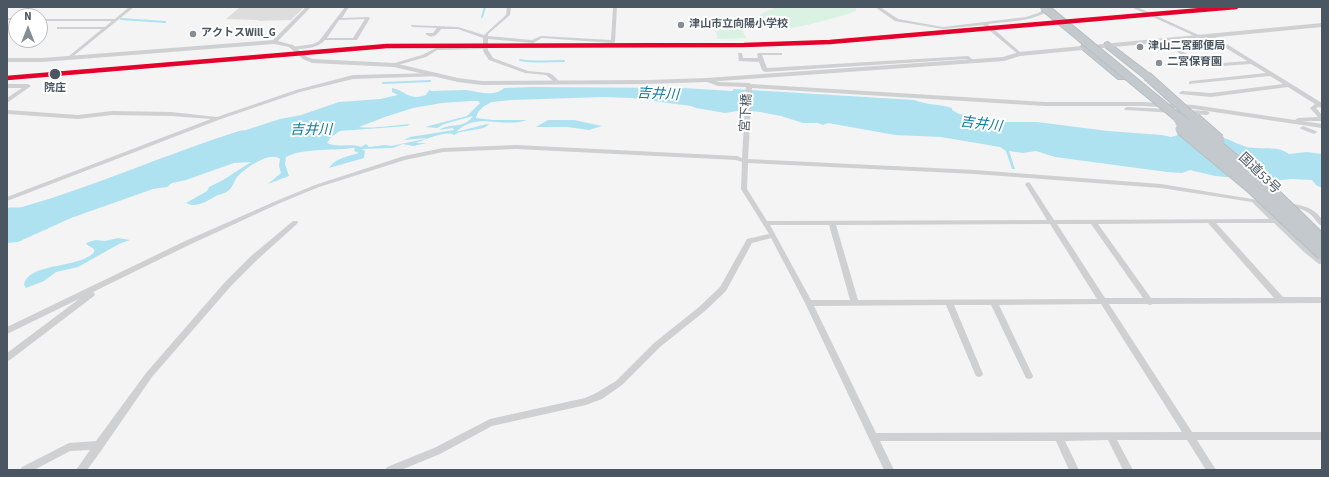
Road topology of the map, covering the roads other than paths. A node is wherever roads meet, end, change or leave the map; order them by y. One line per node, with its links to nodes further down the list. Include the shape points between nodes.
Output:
1 (132, 7): 13 (street)
2 (309, 7): 26 (street)
3 (347, 7): 11 (street)
4 (575, 7): 5 (street)
5 (614, 7): 22 (street, via 613,42 541,37 533,42)
6 (877, 7): 14 (street, via 897,20 937,27)
7 (1044, 7): 53 (highway, 国道53号, bridge)
8 (1052, 7): 14 (street, via 1026,18)
9 (1133, 7): 23 (street)
10 (508, 8): 22 (street, via 508,15 490,30)
11 (338, 19): 24 (street); 24 (street, via 368,18 355,39)
12 (48, 20): 13 (street)
13 (116, 20): 19 (street)
14 (985, 24): 33 (street)
15 (1322, 25): 21 (street)
16 (413, 26): 17 (street)
17 (440, 27): 20 (street, via 434,35); 22 (street, via 458,28)
18 (59, 28): 19 (street)
19 (106, 28): 34 (street)
20 (427, 34)
21 (1210, 36): 23 (street); 37 (street)
22 (486, 37): 28 (street)
23 (1201, 37): 25 (street)
24 (323, 39): 30 (street, via 314,45)
25 (1164, 40): 27 (street); 37 (street, via 1190,59 1209,66)
26 (274, 42): 30 (street); 34 (street)
27 (1108, 45): 29 (street); 62 (highway, bridge, via 1238,157)
28 (485, 47): 38 (street, via 436,49 424,56); 43 (street, via 491,59 527,72 547,74)
29 (1085, 47): 33 (street); 63 (highway, bridge)
30 (294, 48): 38 (street, via 312,61)
31 (740, 54): 36 (street, via 741,60)
32 (780, 54): 36 (street, via 759,54)
33 (1019, 54): 39 (street, via 1004,59)
34 (71, 57): 35 (street)
35 (7, 60)
36 (762, 60): 39 (street, via 765,70)
37 (1253, 62): 40 (street)
38 (391, 65): 41 (street)
39 (796, 71): 42 (street)
40 (1271, 74): 44 (street); 46 (street)
41 (437, 75): 43 (street, via 482,83); 54 (street, via 342,79)
42 (706, 80): 43 (street); 45 (street, via 718,84)
43 (557, 82)
44 (1191, 83)
45 (748, 85): 50 (street); 60 (street, 宮下橋)
46 (1289, 85): 48 (street, via 1211,95); 51 (street)
47 (7, 86): 49 (street, via 28,86)
48 (1182, 93)
49 (7, 101)
50 (1071, 105): 55 (street); 56 (street, via 1142,104 1194,107)
51 (1321, 105): 57 (street, via 1313,108)
52 (7, 112): 54 (street, via 78,117 112,113)
53 (1174, 116): 62 (highway, 国道53号, bridge); 63 (highway, 国道53号, bridge)
54 (219, 118): 64 (street)
55 (1249, 118): 56 (street); 59 (street)
56 (1262, 118): 57 (street, via 1268,115 1301,120); 58 (street)
57 (1322, 119)
58 (1322, 126)
59 (1314, 132)
60 (746, 162): 65 (street, via 975,172 1161,186); 72 (street, 宮下橋, via 744,189); 78 (street, via 737,158 516,147 443,150 370,168 278,202)
61 (1028, 184): 66 (street)
62 (1266, 186): 75 (highway, 国道53号, bridge)
63 (1252, 188): 76 (highway, 国道53号, bridge)
64 (7, 199)
65 (1255, 202): 69 (street); 73 (street, via 1301,206 1316,214)
66 (1053, 221): 67 (street); 70 (street); 82 (street)
67 (1092, 221): 68 (street); 83 (street)
68 (1210, 221): 69 (street); 80 (street)
69 (1276, 221): 77 (street)
70 (832, 222): 72 (street); 85 (street)
71 (295, 223): 96 (street, via 228,284 149,375)
72 (765, 223): 74 (street, 宮下橋)
73 (1322, 224)
74 (773, 236): 84 (street, 宮下橋); 99 (street, via 749,241 723,288 657,345 619,383 599,396 490,424 437,451)
75 (1322, 240)
76 (1322, 254)
77 (1322, 262)
78 (104, 284): 87 (street); 88 (street)
79 (1322, 300): 80 (street)
80 (1282, 301): 83 (street)
81 (994, 302): 82 (street); 86 (street); 90 (street)
82 (1105, 302): 83 (street); 95 (street)
83 (1150, 302)
84 (809, 303): 85 (street); 92 (street, 宮下橋)
85 (855, 303): 86 (street)
86 (949, 303): 89 (street)
87 (7, 331)
88 (7, 358)
89 (979, 374)
90 (1029, 376)
91 (1322, 436): 95 (street)
92 (874, 437): 93 (street); 100 (street, 宮下橋)
93 (1058, 437): 94 (street); 101 (street)
94 (1111, 437): 95 (street); 102 (street)
95 (1190, 437): 103 (street)
96 (100, 444): 97 (street, via 69,447); 98 (street)
97 (25, 470)
98 (81, 470)
99 (390, 470)
100 (889, 470)
101 (1074, 470)
102 (1128, 470)
103 (1212, 470)

